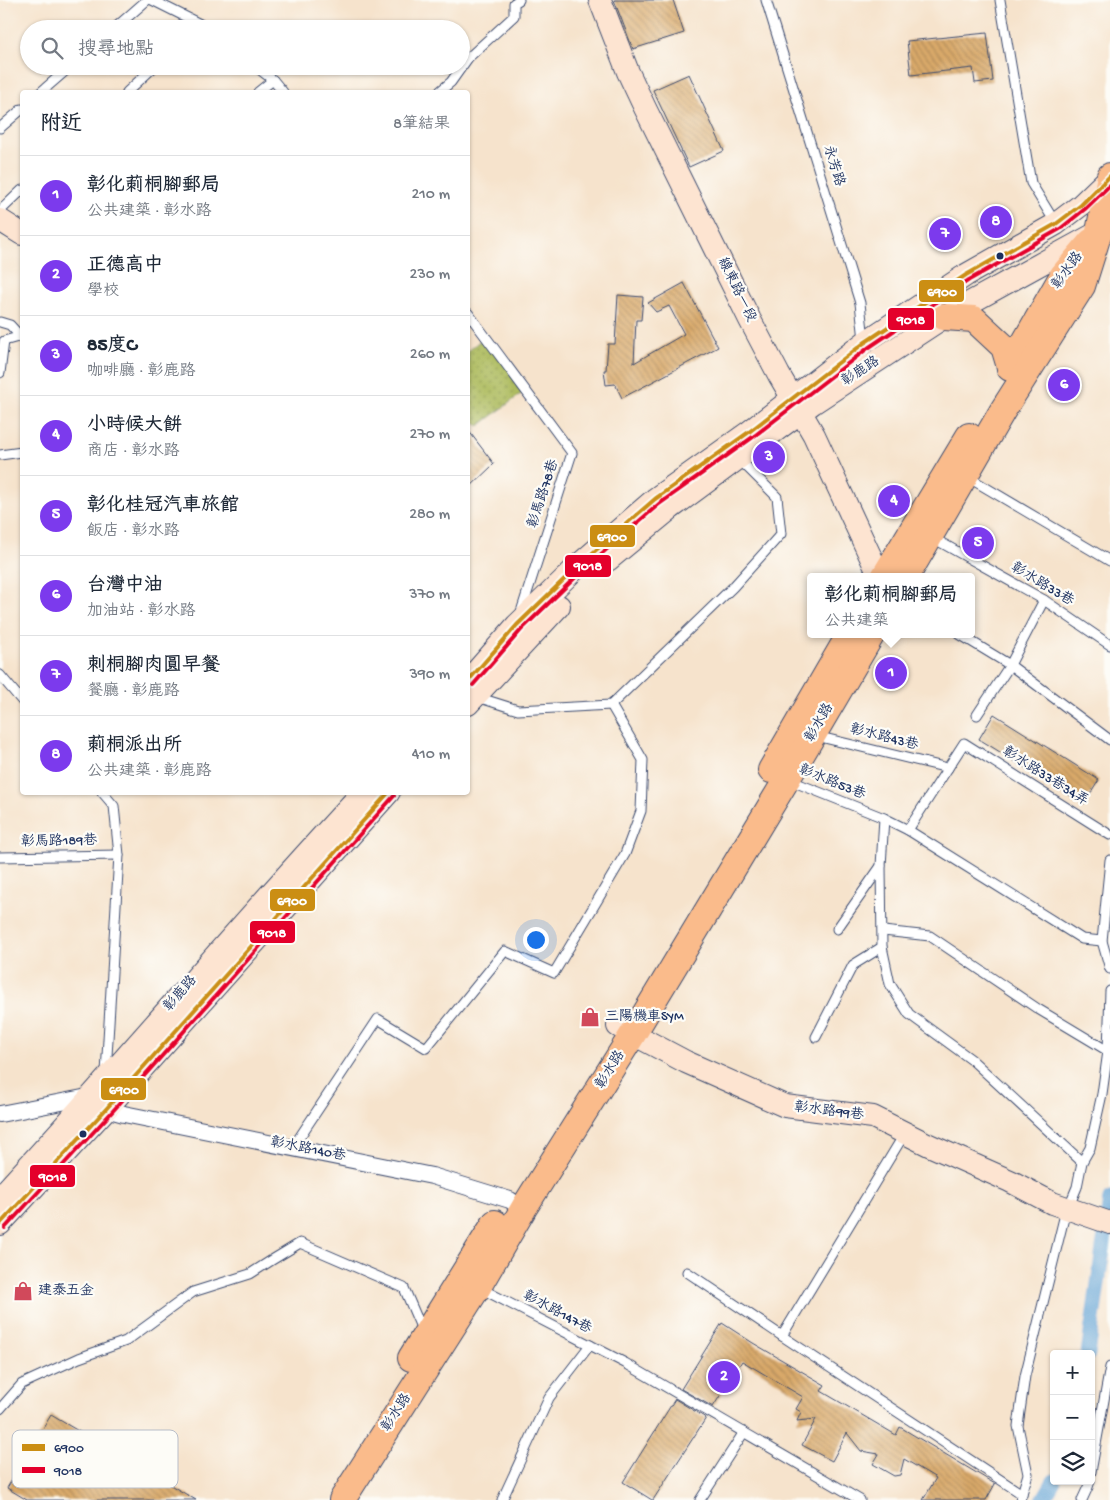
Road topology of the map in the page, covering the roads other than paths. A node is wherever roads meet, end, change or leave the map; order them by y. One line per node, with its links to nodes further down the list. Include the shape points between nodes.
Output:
1 (147, 0): 7 (lane)
2 (152, 0): 8 (lane)
3 (519, 0): 9 (lane, via 514,3 514,16)
4 (600, 0): 39 (main road, 線東路一段, via 644,108 750,320)
5 (766, 0): 36 (lane, 永芳路, via 860,303)
6 (1000, 0): 26 (lane, via 1031,183)
7 (124, 20)
8 (188, 20)
9 (470, 56)
10 (61, 75): 15 (lane)
11 (145, 75): 16 (lane)
12 (267, 75): 14 (lane)
13 (456, 75): 19 (lane)
14 (273, 80): 17 (lane); 18 (lane)
15 (43, 90)
16 (129, 90)
17 (260, 90)
18 (280, 90)
19 (441, 90)
20 (20, 110): 21 (lane)
21 (0, 128)
22 (1109, 177): 26 (main road, 彰鹿路); 27 (main road)
23 (20, 192): 24 (lane)
24 (0, 211)
25 (0, 220): 28 (main road)
26 (1056, 224): 36 (main road, 彰鹿路, via 966,274)
27 (1105, 230): 30 (main road, 彰水路); 32 (main road, 彰鹿路); 37 (main road, 彰水路, via 1063,274)
28 (20, 233)
29 (1099, 261): 30 (lane)
30 (1082, 286): 43 (main road, 彰水路, via 1003,410)
31 (470, 316): 50 (lane, 彰馬路78巷, via 572,453)
32 (944, 316): 37 (main road, via 974,319 1004,347); 39 (main road, 彰鹿路, via 813,403)
33 (0, 322): 34 (lane, via 10,325)
34 (20, 335)
35 (20, 337): 38 (lane, via 4,341)
36 (864, 343): 39 (main road, 彰鹿路)
37 (1010, 367): 47 (main road, 彰水路)
38 (0, 372)
39 (797, 406): 42 (main road, 彰鹿路); 46 (main road, 線東路一段, via 814,435); 50 (main road, 彰鹿路, via 655,500 581,563)
40 (20, 452): 41 (lane)
41 (0, 454)
42 (739, 459): 58 (main road, 彰鹿路, via 671,508 593,572); 61 (lane, via 777,497 781,534 733,588)
43 (966, 476): 44 (main road, 彰水路); 45 (lane)
44 (930, 537): 48 (main road, 彰水路); 49 (lane, 彰水路33巷)
45 (1110, 562)
46 (878, 573)
47 (886, 573)
48 (908, 573)
49 (1044, 600): 54 (lane, 彰水路33巷); 55 (lane)
50 (517, 625): 57 (main road, 彰鹿路)
51 (848, 638): 66 (main road, 彰水路)
52 (870, 638): 63 (main road, 彰水路)
53 (966, 638): 55 (lane)
54 (1110, 646)
55 (1010, 665): 62 (lane); 64 (lane)
56 (0, 675): 60 (lane)
57 (470, 693)
58 (470, 693)
59 (470, 694): 61 (lane, via 518,710)
60 (20, 699)
61 (611, 706): 90 (lane, via 643,760 641,811 625,854 554,973 505,950 426,1048 378,1019)
62 (977, 714)
63 (813, 735): 65 (lane, 彰水路43巷); 66 (main road, 彰水路)
64 (1110, 740)
65 (948, 768): 71 (lane); 72 (lane, 彰水路33巷34弄, via 964,743)
66 (778, 776): 70 (lane, 彰水路53巷); 84 (main road, 彰水路)
67 (105, 795): 73 (lane, via 114,806)
68 (361, 795): 76 (main road, 彰鹿路)
69 (386, 795): 76 (main road, 彰鹿路)
70 (884, 818): 71 (lane, 彰水路53巷); 77 (lane)
71 (908, 830): 80 (lane, 彰水路53巷, via 1082,940)
72 (1110, 835)
73 (119, 855): 74 (lane, 彰馬路189巷); 87 (lane)
74 (0, 857)
75 (1110, 860): 80 (lane)
76 (313, 861): 87 (main road, 彰鹿路)
77 (881, 866): 78 (lane); 79 (lane)
78 (837, 929)
79 (883, 931): 81 (lane); 86 (lane, via 930,936 1038,1009)
80 (1102, 941): 82 (lane)
81 (882, 947): 85 (lane, via 853,965); 91 (lane, via 890,984 909,1014 972,1060)
82 (1110, 969)
83 (1110, 991): 86 (lane)
84 (626, 1030): 89 (main road, 彰水路99巷, via 686,1062 785,1106 873,1117); 93 (main road, 彰水路)
85 (816, 1037)
86 (1108, 1051): 91 (lane, via 1090,1148)
87 (102, 1095): 88 (street); 90 (street, 彰水路140巷, via 124,1114); 92 (main road, 彰鹿路); 96 (main road, 彰鹿路)
88 (0, 1114)
89 (906, 1133): 94 (main road, 彰水路99巷, via 1052,1204); 100 (lane)
90 (293, 1147): 93 (street, 彰水路140巷, via 432,1176)
91 (1082, 1162): 94 (lane)
92 (0, 1197)
93 (516, 1204): 98 (main road, 彰水路)
94 (1071, 1210): 95 (main road, 彰水路99巷); 107 (lane, via 1064,1218 1025,1376 1018,1426 1028,1474)
95 (1110, 1223)
96 (0, 1224)
97 (687, 1272): 100 (lane)
98 (469, 1284): 99 (main road, 彰水路); 101 (lane, 彰水路147巷); 109 (main road, 彰水路)
99 (425, 1336): 103 (lane, via 404,1288 300,1243 250,1274 193,1292 126,1341 22,1384); 108 (main road, 彰水路)
100 (782, 1336): 107 (lane)
101 (590, 1345): 104 (lane); 110 (lane, 彰水路147巷, via 549,1398)
102 (1110, 1368): 105 (lane)
103 (0, 1409)
104 (744, 1432): 111 (lane); 112 (lane)
105 (1095, 1450)
106 (1089, 1485): 113 (lane)
107 (1021, 1497)
108 (324, 1500)
109 (342, 1500)
110 (502, 1500)
111 (700, 1500)
112 (860, 1500)
113 (1082, 1500)

